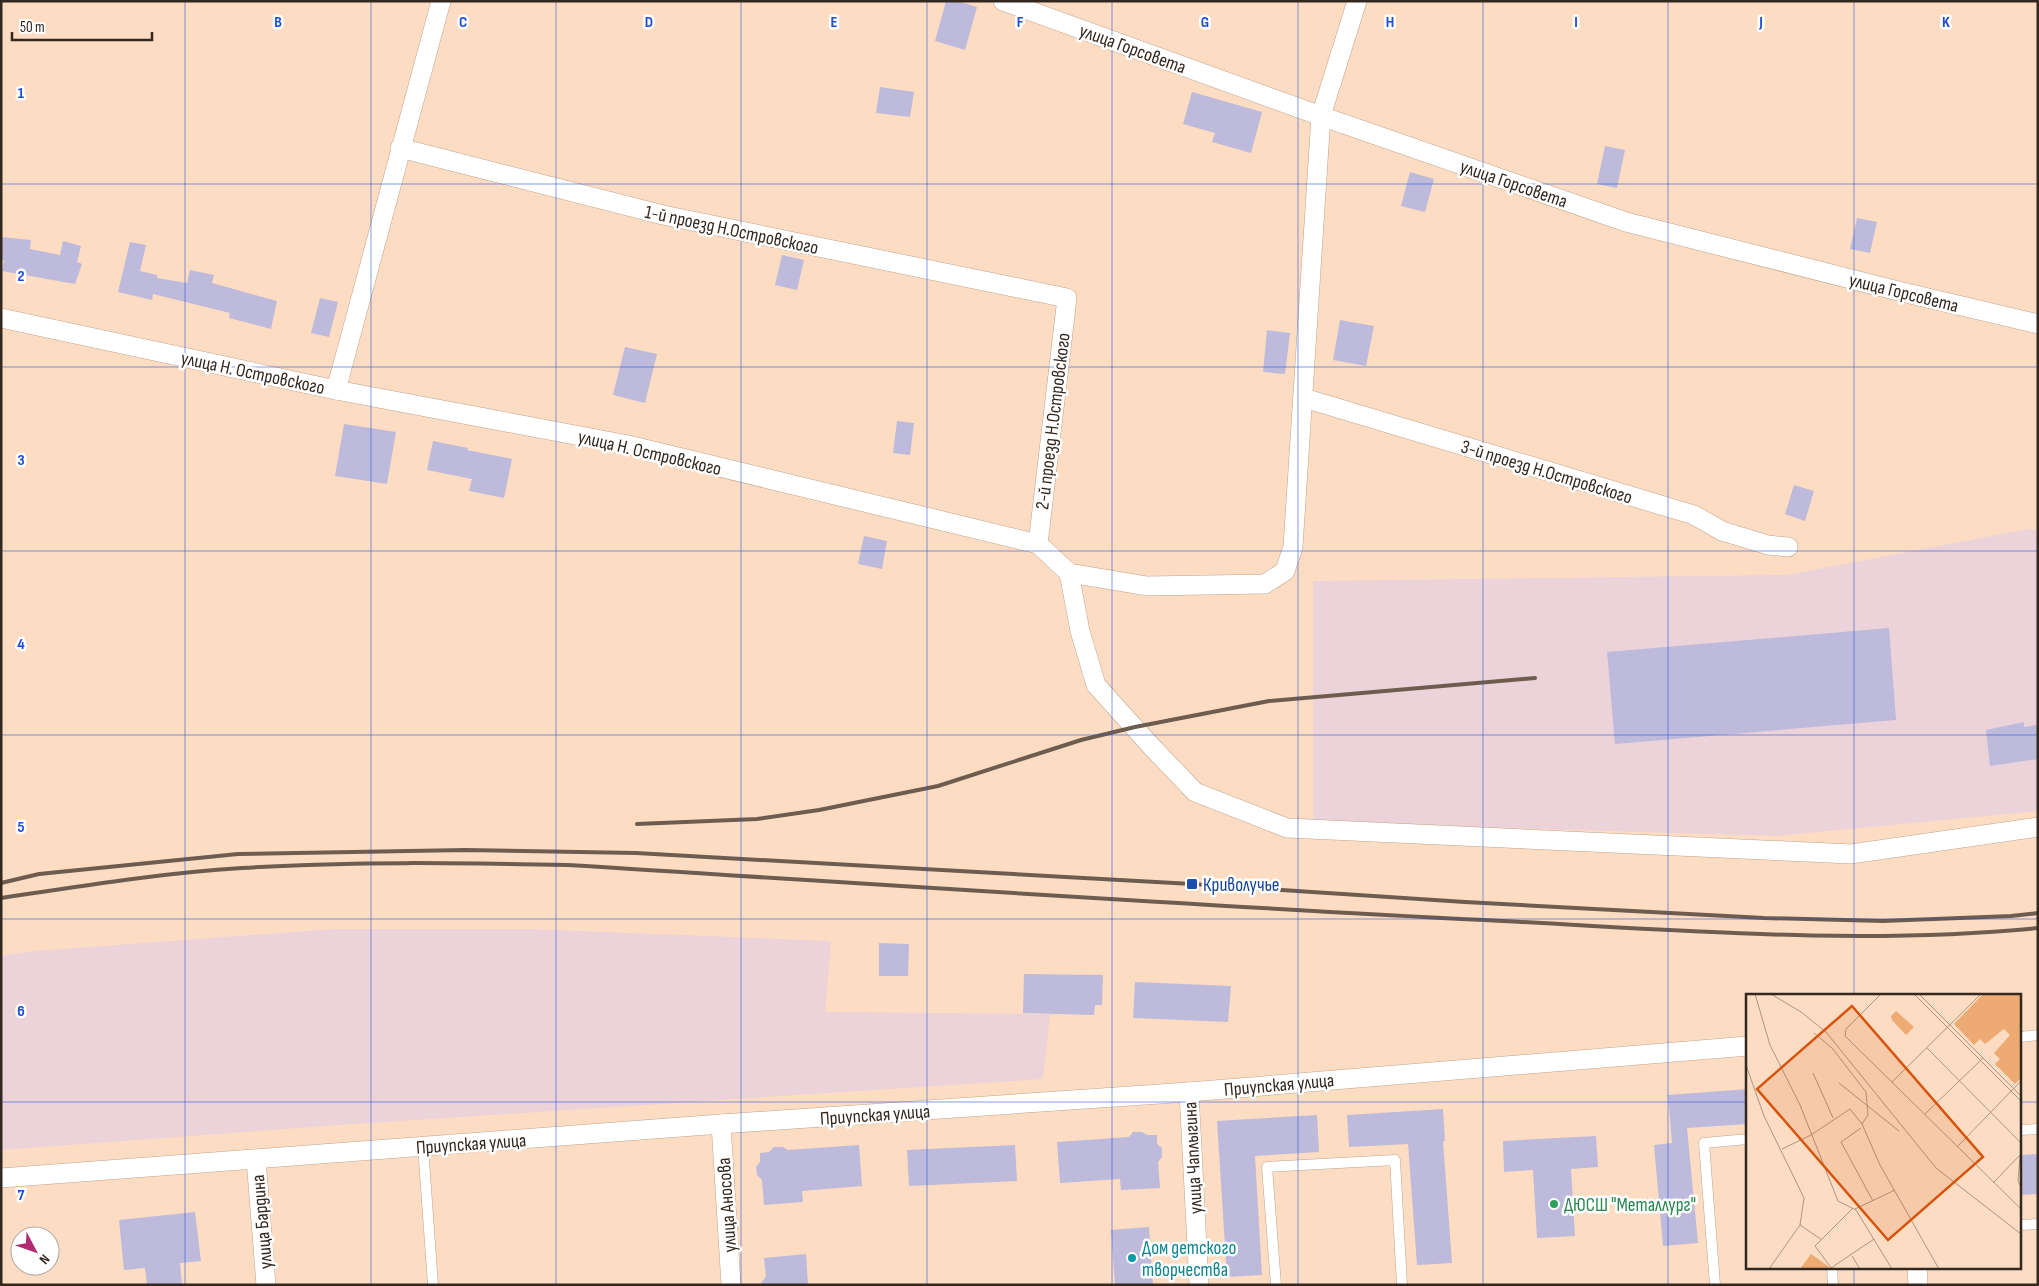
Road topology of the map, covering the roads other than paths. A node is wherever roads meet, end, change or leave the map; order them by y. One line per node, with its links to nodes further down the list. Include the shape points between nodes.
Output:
1 (441, 1): 5 (street)
2 (1004, 1): 4 (street, улица Горсовета)
3 (1358, 1): 4 (street)
4 (1321, 116): 8 (street, улица Горсовета, via 1626,222); 10 (street)
5 (400, 148): 6 (street, 1-й проезд Н.Островского, via 663,215); 9 (street)
6 (1066, 298): 11 (street, 2-й проезд Н.Островского)
7 (1, 318): 9 (street, улица Н. Островского)
8 (2038, 324)
9 (336, 390): 11 (street, улица Н. Островского, via 628,445)
10 (1304, 398): 12 (street, 3-й проезд Н.Островского, via 1694,515 1731,534); 13 (street, via 1293,547 1285,571 1265,584 1147,586)
11 (1038, 544): 13 (street, улица Н. Островского)
12 (1788, 547)
13 (1069, 573): 14 (street, via 1080,632 1096,685 1196,792 1287,828 1851,854)
14 (2038, 827)
15 (2038, 1035): 16 (lane)
16 (2022, 1037)
17 (1746, 1046): 18 (street, Приупская улица)
18 (1189, 1092): 19 (street, Приупская улица); 33 (street, улица Чаплыгина)
19 (721, 1124): 23 (street, Приупская улица); 32 (street, улица Аносова)
20 (2038, 1129): 21 (lane)
21 (2022, 1130)
22 (1746, 1140): 36 (lane, via 1704,1143)
23 (422, 1146): 24 (street, Приупская улица); 31 (lane)
24 (256, 1159): 25 (street, Приупская улица); 30 (street, улица Бардина)
25 (1, 1178)
26 (2038, 1224): 27 (lane)
27 (2022, 1225)
28 (1832, 1268): 37 (lane)
29 (1917, 1268): 38 (street)
30 (266, 1285)
31 (433, 1285)
32 (731, 1285)
33 (1199, 1285)
34 (1276, 1285): 35 (lane, via 1267,1167 1395,1160)
35 (1402, 1285)
36 (1715, 1285)
37 (1833, 1285)
38 (1918, 1285)

